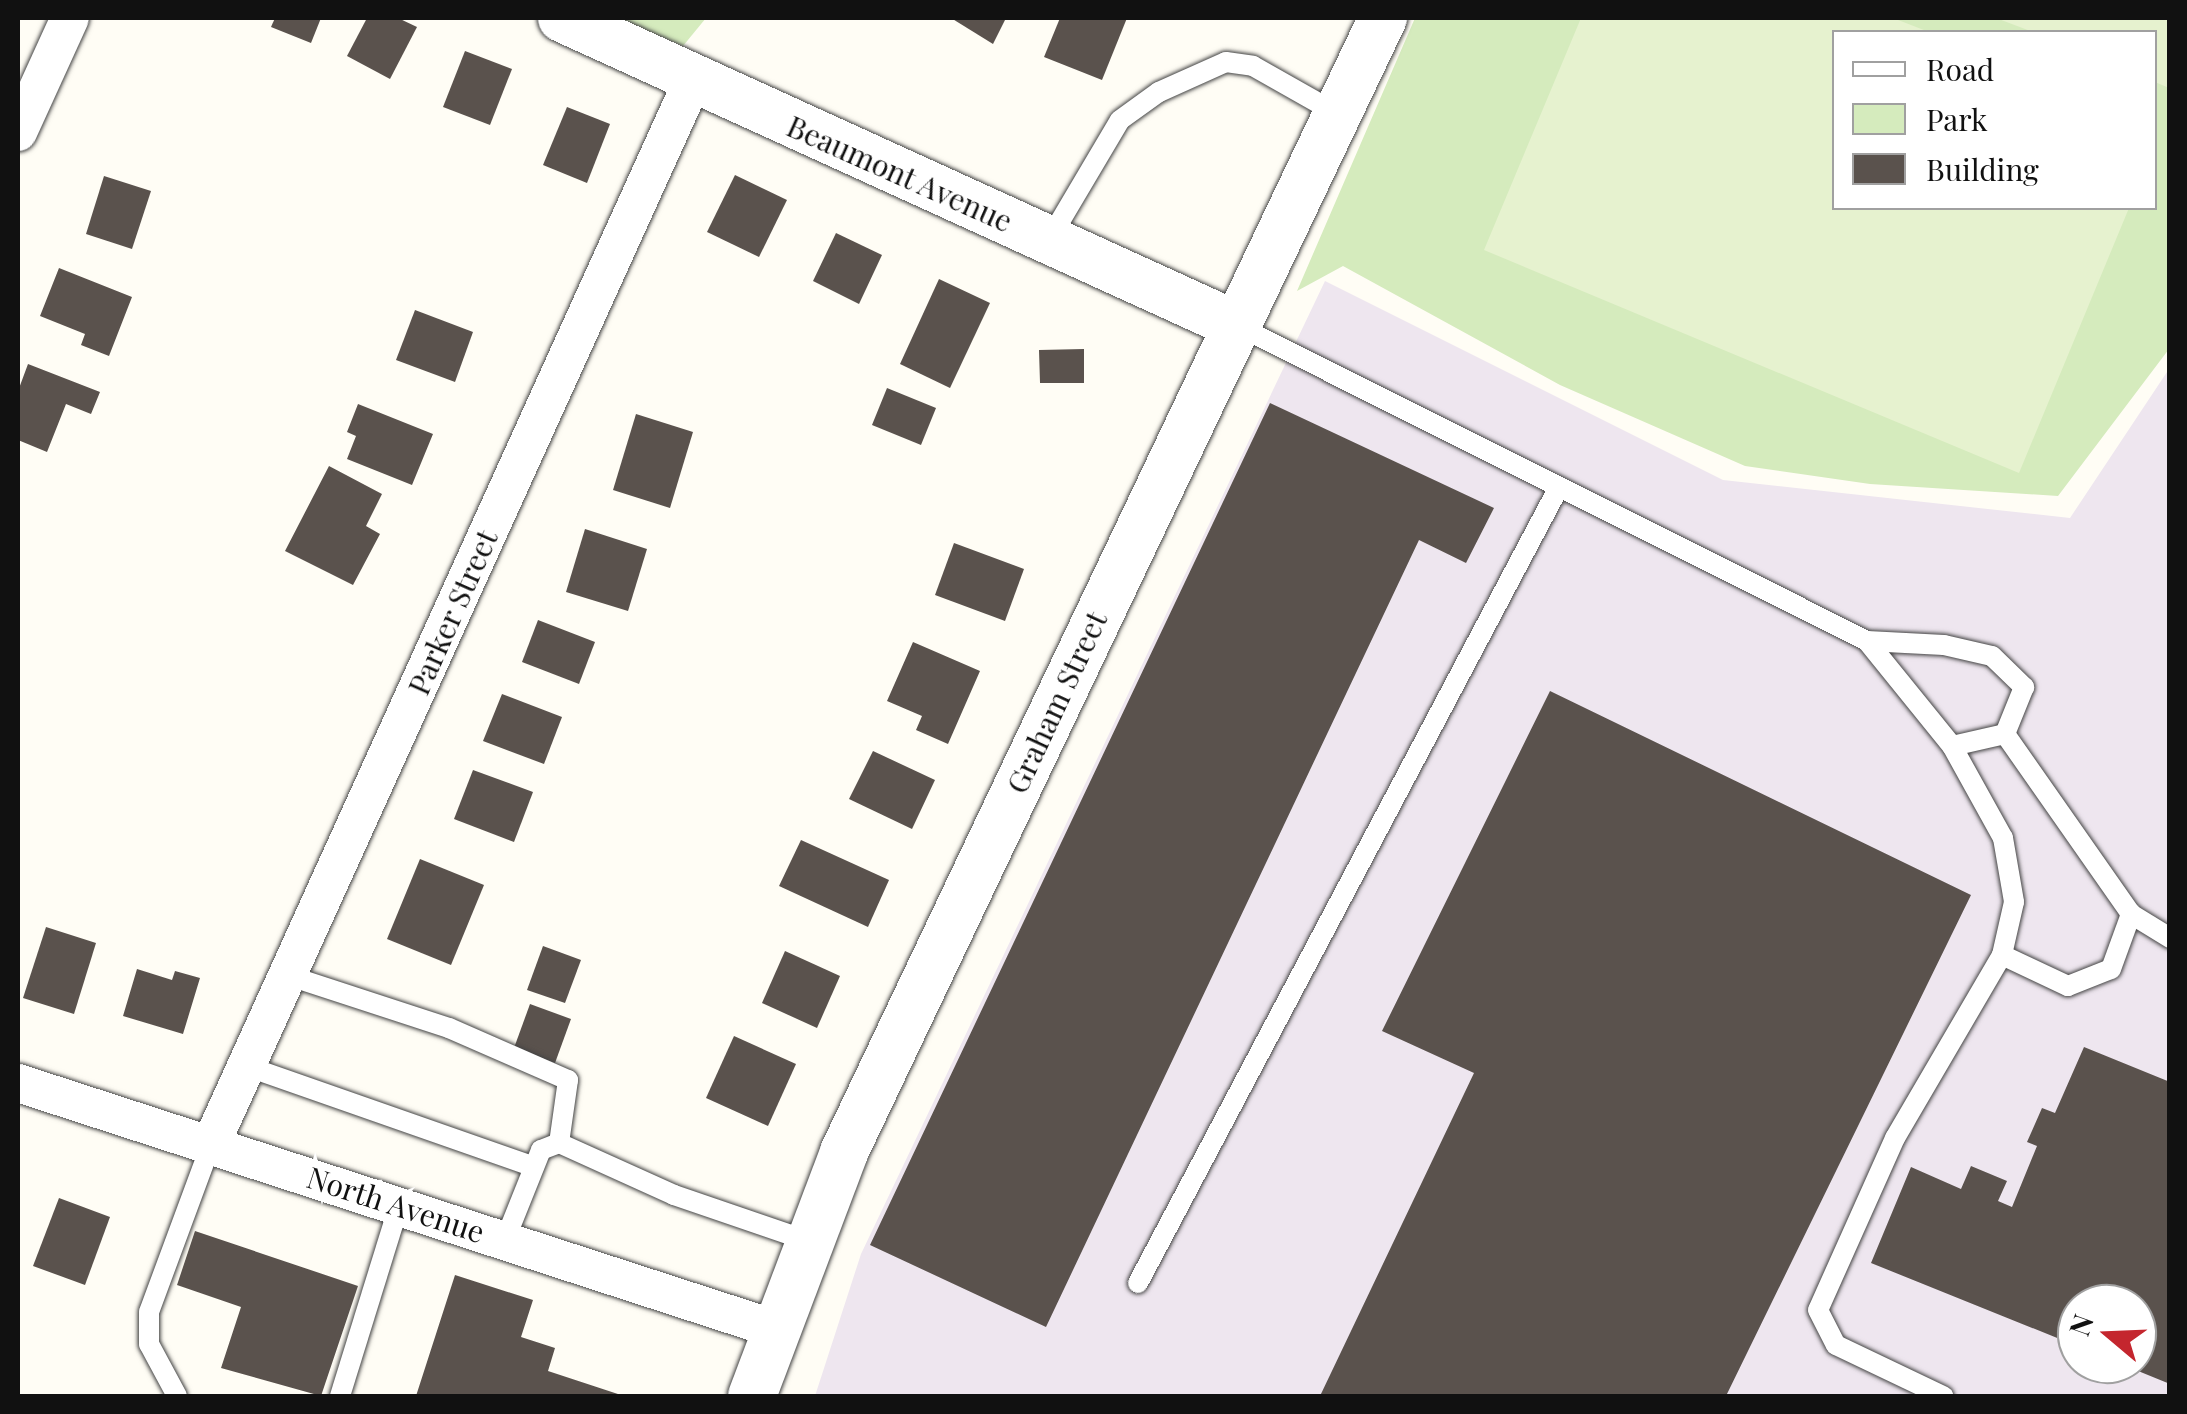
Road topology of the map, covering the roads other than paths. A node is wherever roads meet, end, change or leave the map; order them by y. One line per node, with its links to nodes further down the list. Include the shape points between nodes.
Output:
1 (70, 18): 6 (street)
2 (562, 18): 4 (street, Beaumont Avenue)
3 (1383, 18): 5 (street, Graham Street)
4 (693, 80): 7 (street, Beaumont Avenue); 16 (street, Parker Street)
5 (1340, 114): 7 (lane, via 1253,66 1226,62 1209,69 1158,92 1120,120); 8 (street, Graham Street)
6 (18, 132)
7 (1049, 241): 8 (street, Beaumont Avenue)
8 (1238, 326): 9 (lane); 24 (street, Graham Street)
9 (1559, 487): 10 (lane); 25 (lane)
10 (1867, 641): 11 (lane, via 1944,644 1992,656 2024,687); 12 (lane)
11 (2004, 734): 12 (lane); 13 (lane)
12 (1952, 746): 15 (lane, via 2004,838 2014,902)
13 (2132, 914): 14 (lane); 15 (lane, via 2111,969 2068,986)
14 (2170, 938)
15 (2002, 955): 30 (lane, via 1895,1138 1818,1310 1836,1345)
16 (287, 975): 17 (street, Parker Street); 19 (lane, via 449,1028 568,1080)
17 (260, 1071): 20 (street, Parker Street); 21 (lane)
18 (18, 1082): 20 (street, North Avenue)
19 (559, 1143): 21 (lane, via 541,1150); 24 (lane, via 674,1195)
20 (210, 1144): 22 (street, North Avenue); 27 (lane, via 149,1312 149,1344)
21 (534, 1167): 23 (lane)
22 (399, 1205): 23 (street, North Avenue); 28 (lane)
23 (505, 1240): 26 (street, North Avenue)
24 (808, 1241): 26 (street, Graham Street)
25 (1138, 1283)
26 (775, 1328): 29 (street, Graham Street)
27 (177, 1396)
28 (340, 1396)
29 (752, 1396)
30 (1943, 1396)

